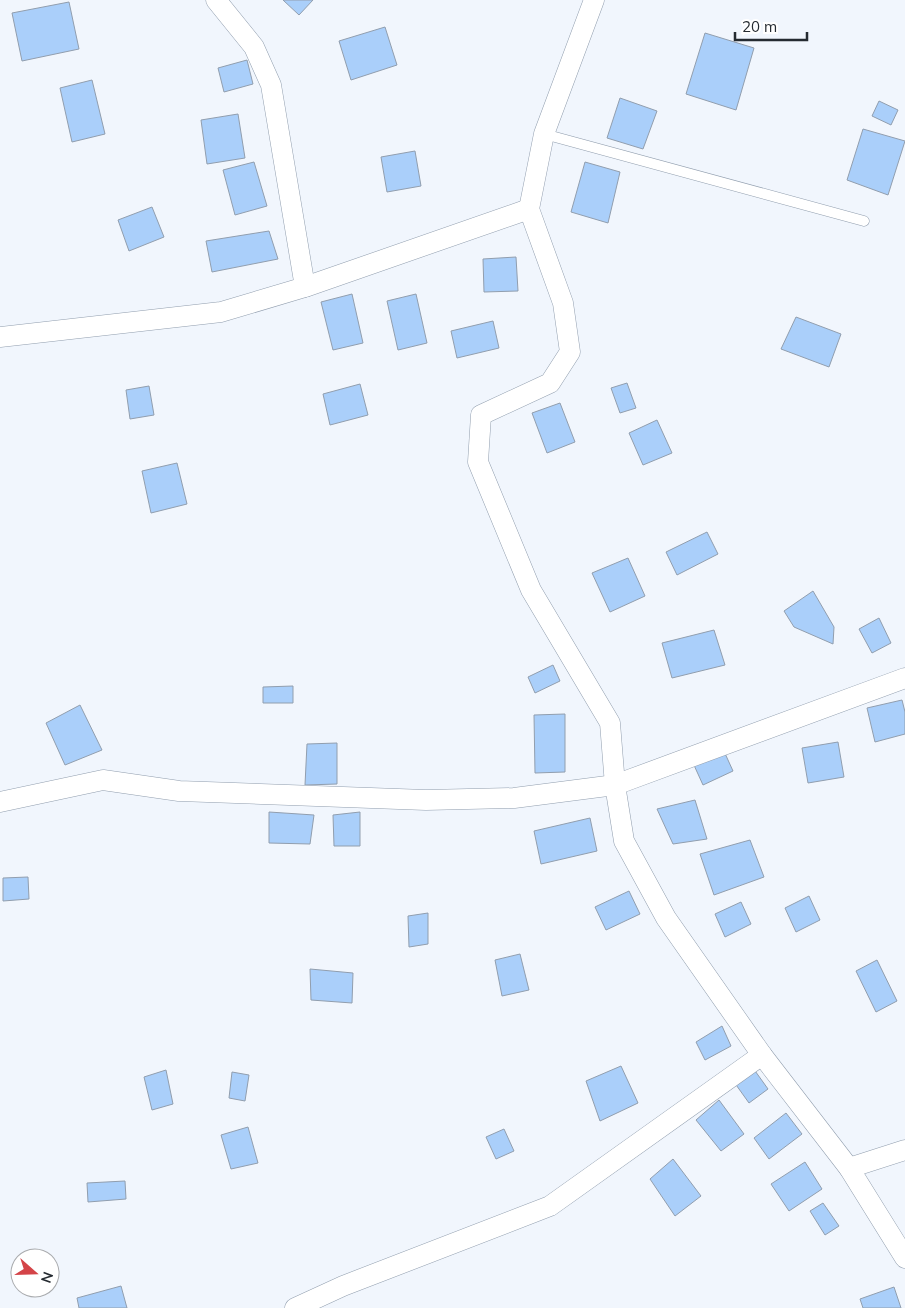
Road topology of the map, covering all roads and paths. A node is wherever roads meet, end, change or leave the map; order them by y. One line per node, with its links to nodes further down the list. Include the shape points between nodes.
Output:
1 (216, 0): 6 (street, via 254,47 271,85)
2 (594, 0): 3 (street)
3 (544, 134): 4 (street); 5 (lane)
4 (529, 209): 6 (street); 9 (street, via 563,303 570,352 550,383 482,415 478,462 531,590 610,723)
5 (864, 221)
6 (306, 287): 7 (street, via 220,312)
7 (0, 336)
8 (905, 678): 9 (street)
9 (615, 784): 10 (street, via 514,798 426,800 179,791 103,780); 11 (street, via 624,841 666,918)
10 (0, 802)
11 (762, 1054): 13 (street); 15 (street, via 550,1206)
12 (905, 1150): 13 (street)
13 (849, 1168): 14 (street)
14 (905, 1258)
15 (295, 1308)

